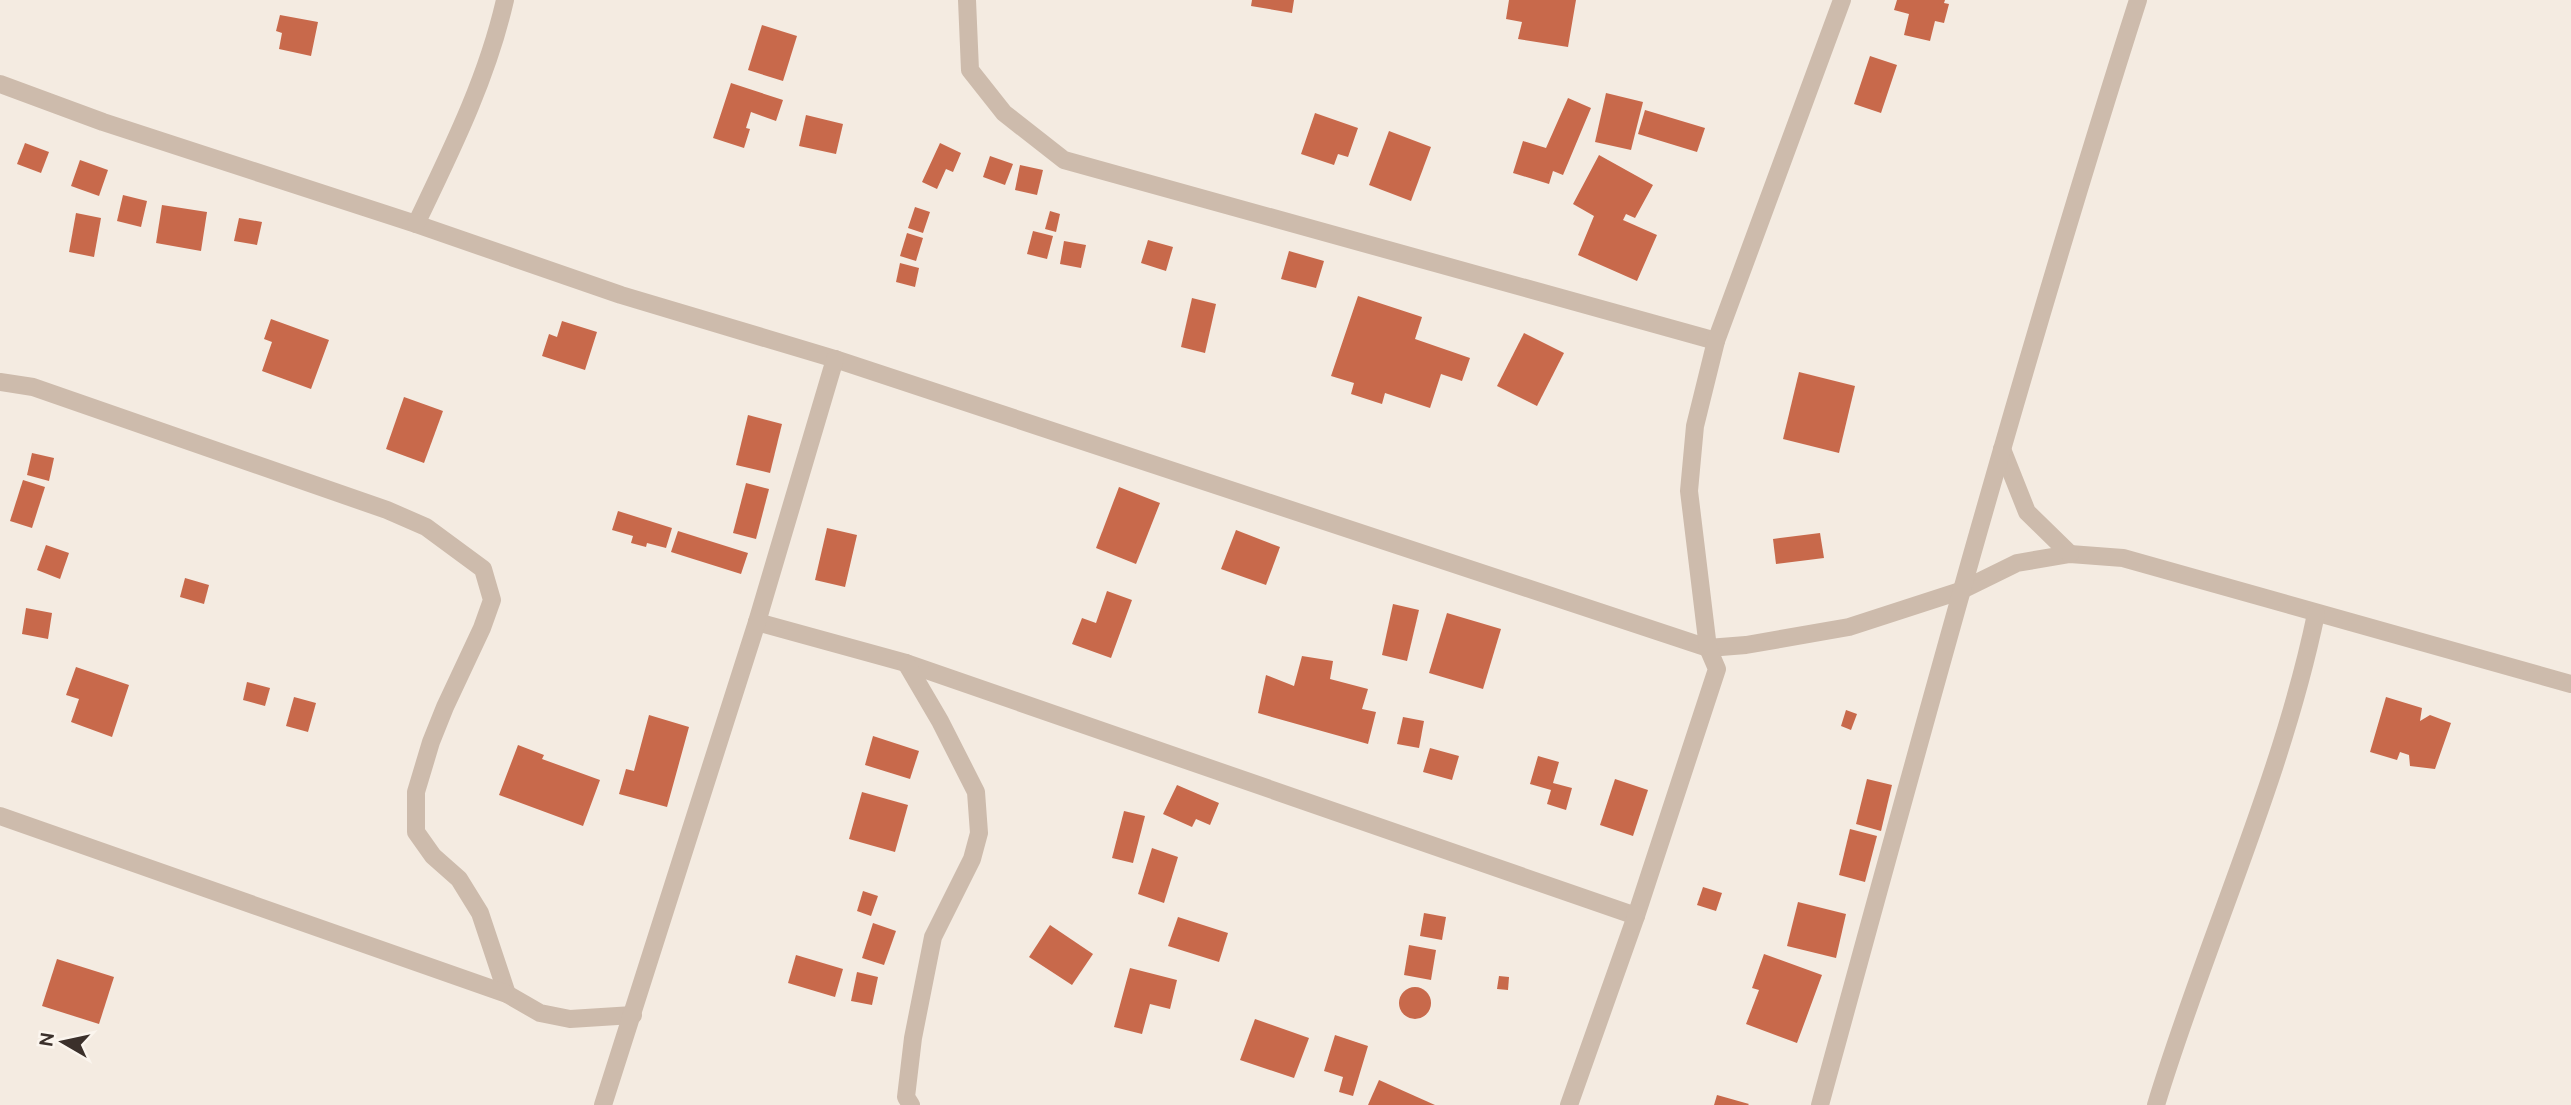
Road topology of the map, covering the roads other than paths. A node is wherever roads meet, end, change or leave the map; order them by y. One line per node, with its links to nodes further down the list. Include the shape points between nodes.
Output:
1 (505, 0): 6 (street, via 473,102)
2 (967, 0): 7 (street, via 970,70 1004,113 1064,160)
3 (1842, 0): 7 (street)
4 (2138, 0): 10 (street, via 2069,214)
5 (0, 84): 6 (street)
6 (416, 224): 8 (street, via 621,295)
7 (1716, 341): 15 (street, via 1695,426 1689,491)
8 (835, 359): 14 (street); 15 (street)
9 (0, 382): 20 (street, via 33,387 387,510 426,527 483,569 492,600 432,742 416,792 416,832 433,856 459,879 480,913)
10 (2002, 449): 11 (street, via 2027,512); 12 (street)
11 (2070, 554): 12 (street, via 2017,563); 13 (street, via 2123,558)
12 (1960, 591): 15 (street, via 1849,627); 25 (street)
13 (2316, 614): 17 (street); 26 (street, via 2296,696)
14 (757, 622): 16 (street); 21 (street)
15 (1708, 648): 19 (street, via 1717,669)
16 (906, 663): 19 (street); 23 (street, via 976,792 979,833 972,859 933,937 913,1038 906,1097)
17 (2571, 684)
18 (0, 816): 20 (street)
19 (1636, 916): 24 (street)
20 (507, 994): 21 (street, via 540,1013 570,1018)
21 (633, 1015): 22 (street)
22 (603, 1105)
23 (911, 1105)
24 (1569, 1105)
25 (1820, 1105)
26 (2156, 1105)

